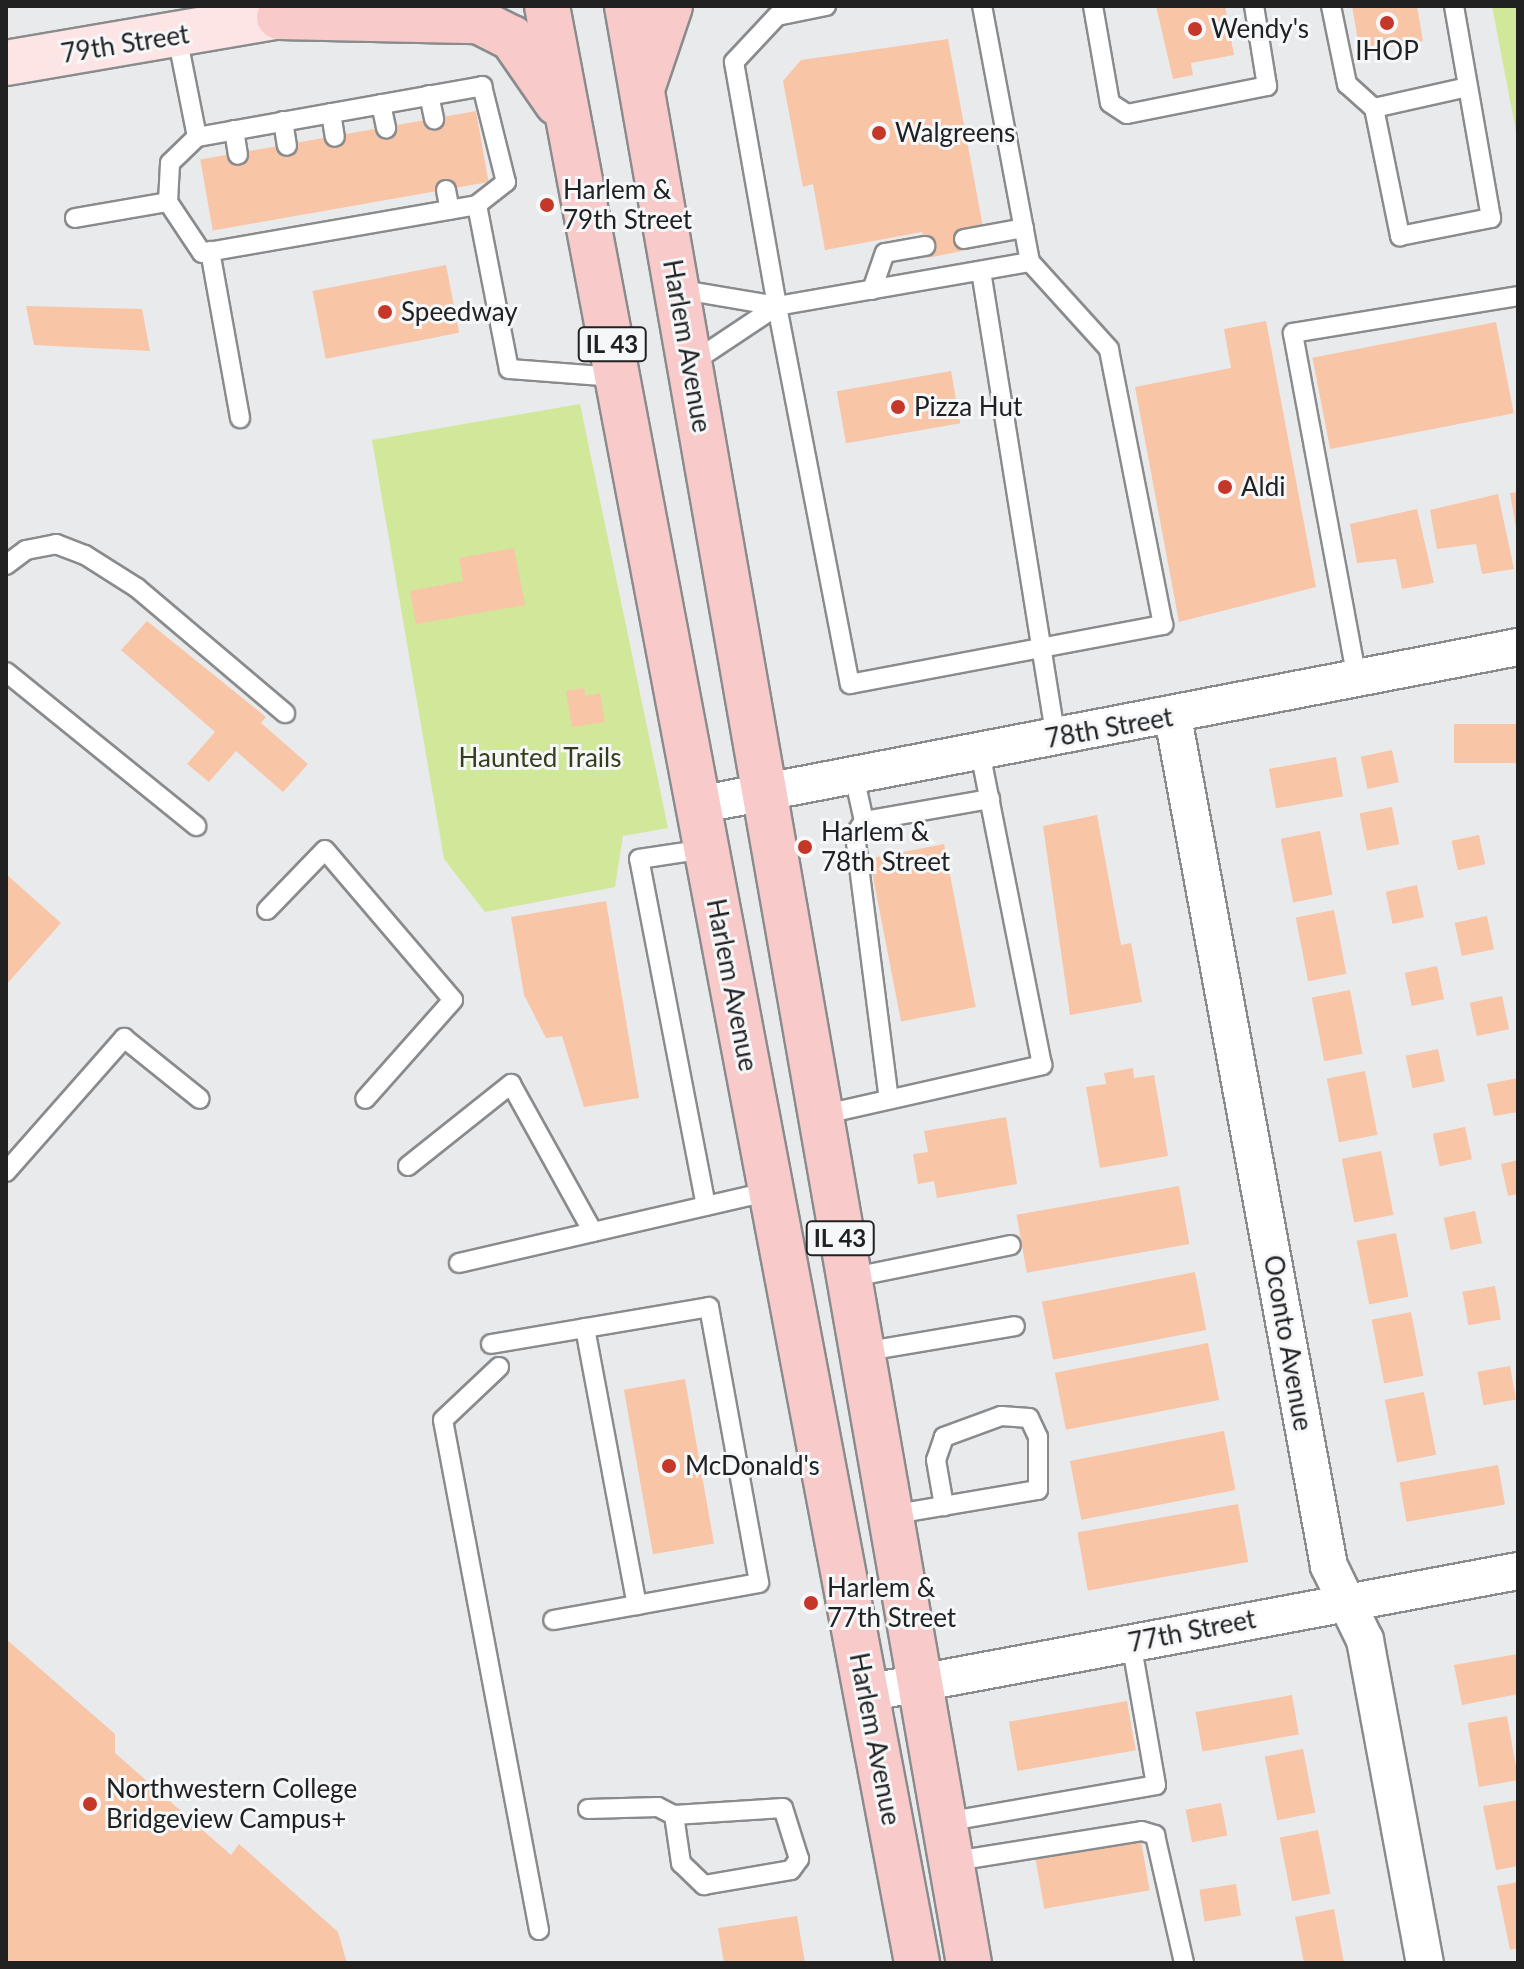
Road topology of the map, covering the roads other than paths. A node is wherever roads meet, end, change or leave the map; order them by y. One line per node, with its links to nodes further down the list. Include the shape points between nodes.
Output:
1 (339, 6): 11 (main road, 79th Street)
2 (547, 6): 22 (main road, Harlem Avenue / IL 43)
3 (627, 6): 15 (main road, Harlem Avenue / IL 43)
4 (670, 6): 15 (main road)
5 (826, 6): 47 (lane, via 777,16 734,62)
6 (982, 6): 38 (lane)
7 (1093, 6): 8 (lane, via 1110,103 1127,114 1267,86)
8 (1254, 6)
9 (1331, 6): 18 (lane, via 1347,84)
10 (1454, 6): 14 (lane)
11 (279, 17): 12 (main road, 79th Street); 22 (main road, via 419,15 492,26 524,52)
12 (177, 36): 13 (main road, 79th Street); 25 (lane)
13 (6, 63)
14 (1468, 87): 18 (lane); 18 (lane, via 1491,218 1400,236)
15 (642, 89): 44 (main road, Harlem Avenue / IL 43)
16 (429, 95): 17 (lane); 20 (lane); 32 (lane, via 482,86 506,182)
17 (381, 104): 19 (lane); 23 (lane)
18 (1374, 108)
19 (331, 113): 21 (lane); 26 (lane)
20 (434, 119)
21 (283, 121): 24 (lane); 27 (lane)
22 (570, 124): 49 (main road, Harlem Avenue / IL 43)
23 (386, 128)
24 (234, 130): 25 (lane); 28 (lane)
25 (197, 137): 31 (lane, via 170,163)
26 (335, 137)
27 (287, 146)
28 (238, 155)
29 (446, 190): 34 (lane)
30 (397, 199): 36 (lane)
31 (168, 202): 35 (lane); 41 (lane, via 202,253)
32 (477, 205): 34 (lane); 49 (lane, via 509,369)
33 (349, 208): 37 (lane)
34 (450, 210): 36 (lane)
35 (75, 218)
36 (401, 218): 37 (lane)
37 (353, 227): 41 (lane, via 301,226 253,235)
38 (1024, 228): 39 (lane); 42 (lane)
39 (964, 239)
40 (925, 246): 45 (lane, via 885,253)
41 (210, 251): 50 (lane)
42 (1030, 262): 43 (lane); 53 (lane, via 1109,349 1163,625)
43 (981, 271): 45 (lane); 53 (lane)
44 (677, 289): 47 (lane); 48 (main road, Harlem Avenue / IL 43)
45 (872, 290): 47 (lane)
46 (1518, 296): 55 (lane, via 1293,333)
47 (777, 306): 48 (lane); 53 (lane, via 850,684)
48 (690, 364): 61 (main road, Harlem Avenue / IL 43)
49 (618, 377): 63 (main road, Harlem Avenue / IL 43)
50 (240, 418)
51 (6, 565): 56 (lane, via 26,550 56,544 85,555 137,588)
52 (1518, 647): 55 (street, 78th Street)
53 (1042, 649): 58 (lane)
54 (6, 672): 65 (lane)
55 (1357, 679): 57 (street, 78th Street)
56 (285, 713)
57 (1173, 717): 58 (street, 78th Street); 88 (street, Oconto Avenue, via 1329,1566)
58 (1056, 738): 59 (street, 78th Street)
59 (980, 752): 60 (street, 78th Street); 62 (lane)
60 (854, 776): 61 (street, 78th Street); 64 (lane)
61 (763, 793): 63 (street, 78th Street); 71 (main road, Harlem Avenue / IL 43)
62 (990, 799): 64 (lane); 70 (lane, via 1042,1065)
63 (698, 805): 66 (main road, Harlem Avenue / IL 43)
64 (864, 821): 70 (lane, via 855,835)
65 (196, 826)
66 (707, 849): 74 (main road, Harlem Avenue / IL 43); 75 (lane, via 639,859)
67 (267, 910): 69 (lane, via 325,850 453,1000)
68 (200, 1099): 73 (lane, via 124,1038)
69 (365, 1099)
70 (889, 1099): 71 (lane)
71 (818, 1115): 79 (main road, Harlem Avenue / IL 43)
72 (408, 1166): 76 (lane, via 511,1084)
73 (6, 1172)
74 (771, 1191): 75 (lane); 93 (main road, Harlem Avenue / IL 43)
75 (706, 1206): 76 (lane)
76 (593, 1232): 78 (lane)
77 (1011, 1245): 79 (lane)
78 (459, 1263)
79 (847, 1278): 83 (main road, Harlem Avenue / IL 43)
80 (1015, 1326): 83 (lane)
81 (585, 1328): 82 (lane); 89 (lane); 89 (lane, via 709,1307 759,1583)
82 (491, 1344)
83 (859, 1353): 86 (main road, Harlem Avenue / IL 43)
84 (499, 1367): 97 (lane, via 443,1420)
85 (944, 1506): 85 (lane, via 1038,1490 1038,1437 1029,1418 1001,1416 944,1437 936,1460); 86 (lane)
86 (887, 1515): 92 (main road, Harlem Avenue / IL 43)
87 (1518, 1571): 88 (street, 77th Street)
88 (1345, 1602): 91 (street, 77th Street); 101 (street, Oconto Avenue, via 1365,1640)
89 (637, 1605): 90 (lane)
90 (553, 1620)
91 (1131, 1642): 92 (street, 77th Street); 96 (lane, via 1156,1785)
92 (916, 1683): 93 (street, 77th Street); 96 (main road, Harlem Avenue / IL 43)
93 (866, 1693): 98 (main road, Harlem Avenue / IL 43)
94 (588, 1809): 95 (lane, via 658,1807)
95 (674, 1815): 95 (lane, via 681,1863 704,1885 791,1870 799,1859 783,1808)
96 (946, 1842): 99 (main road, Harlem Avenue / IL 43); 100 (lane, via 1142,1831 1155,1835)
97 (539, 1930)
98 (917, 1963)
99 (969, 1963)
100 (1184, 1963)
101 (1425, 1963)

